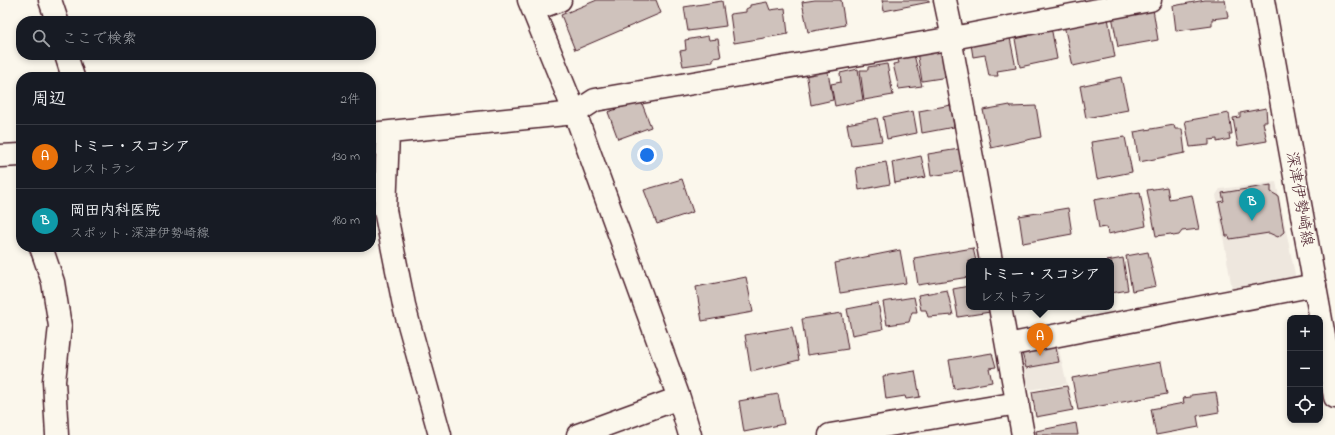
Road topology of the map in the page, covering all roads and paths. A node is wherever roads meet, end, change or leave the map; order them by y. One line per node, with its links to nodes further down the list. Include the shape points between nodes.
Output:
1 (50, 0): 7 (street)
2 (560, 0): 6 (street)
3 (945, 0): 8 (street)
4 (1150, 0): 8 (street)
5 (1262, 0): 17 (street, 深津伊勢崎線)
6 (531, 5): 11 (street)
7 (55, 16)
8 (953, 38): 11 (street, via 595,100); 16 (street, via 952,49)
9 (68, 60): 10 (street)
10 (71, 72)
11 (575, 113): 12 (street); 21 (street)
12 (380, 134): 24 (street, via 385,210 405,310)
13 (16, 155): 14 (street)
14 (0, 156)
15 (43, 252): 23 (street, via 53,282 60,326 54,381)
16 (990, 258)
17 (1315, 286): 19 (street); 20 (street, 深津伊勢崎線)
18 (1001, 310): 19 (street)
19 (1007, 345): 22 (street)
20 (1335, 397)
21 (679, 398): 25 (street); 26 (street)
22 (1018, 403): 27 (street); 28 (street)
23 (57, 435)
24 (440, 435)
25 (578, 435)
26 (690, 435)
27 (830, 435)
28 (1023, 435)

